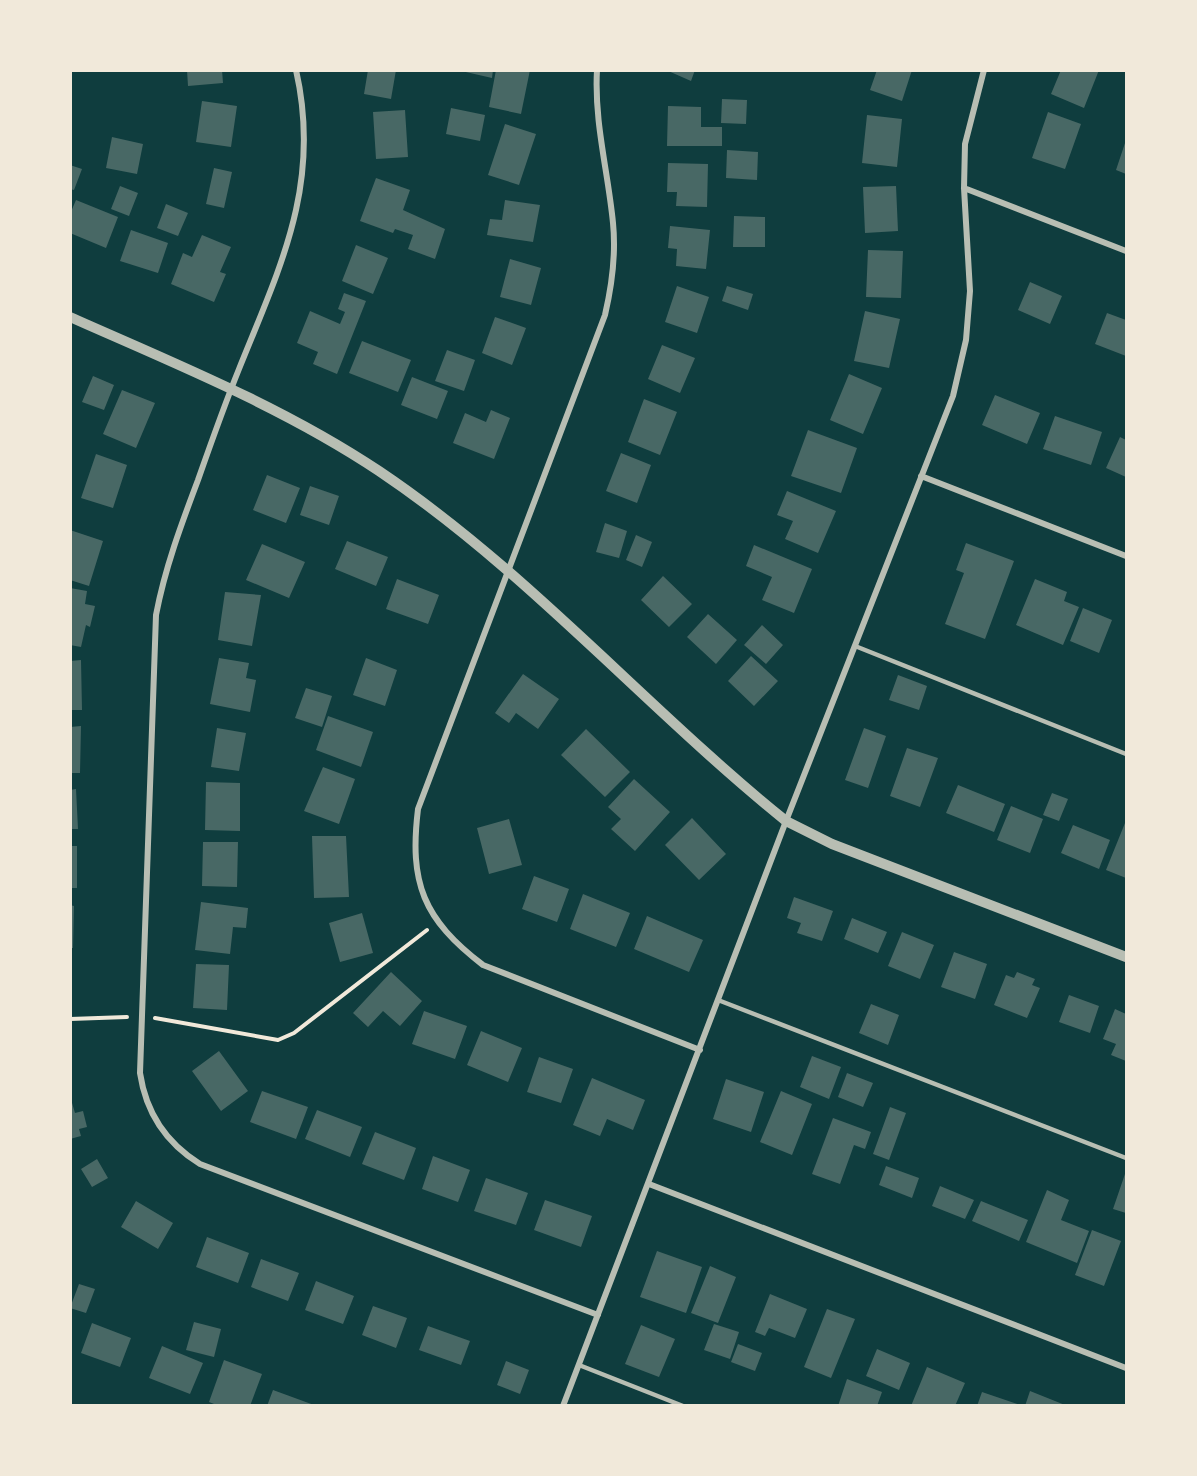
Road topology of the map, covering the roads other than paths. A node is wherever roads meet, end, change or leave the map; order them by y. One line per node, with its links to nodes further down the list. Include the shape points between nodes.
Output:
1 (296, 70): 7 (street, via 304,127 299,206 288,249)
2 (597, 70): 10 (street, via 598,130 613,223 610,293 597,340)
3 (984, 70): 4 (street, via 965,144)
4 (964, 188): 5 (street); 8 (street, via 970,291 966,340 952,396)
5 (1126, 251)
6 (70, 317): 7 (street)
7 (231, 388): 10 (street, via 331,440 381,472); 19 (street, via 171,555 156,615 140,1073 148,1106 163,1133 200,1164)
8 (921, 476): 9 (street); 11 (street)
9 (1126, 556)
10 (508, 572): 13 (street); 16 (street, via 418,809 414,844 423,895 454,943 494,971)
11 (855, 646): 12 (lane); 13 (street)
12 (1126, 754)
13 (786, 821): 14 (street, via 832,844); 15 (street)
14 (1126, 957)
15 (718, 1000): 16 (street); 17 (lane)
16 (699, 1050): 18 (street)
17 (1126, 1158)
18 (649, 1184): 19 (street); 21 (street)
19 (598, 1315): 20 (street)
20 (579, 1365): 22 (street); 23 (lane)
21 (1126, 1368)
22 (563, 1406)
23 (683, 1406)

